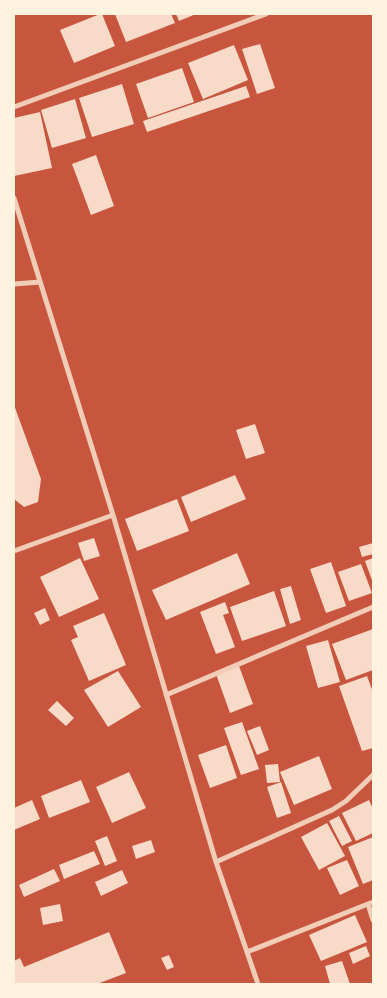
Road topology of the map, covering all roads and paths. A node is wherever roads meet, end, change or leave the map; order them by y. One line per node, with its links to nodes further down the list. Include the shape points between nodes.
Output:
1 (266, 14): 2 (street)
2 (14, 106)
3 (14, 198): 4 (street)
4 (40, 282): 5 (street); 6 (street)
5 (14, 284)
6 (113, 515): 7 (street); 9 (street)
7 (14, 551)
8 (373, 607): 9 (street)
9 (166, 695): 11 (street)
10 (373, 775): 11 (street, via 332,810)
11 (216, 862): 14 (street)
12 (371, 903): 13 (street); 14 (street)
13 (373, 920)
14 (247, 952): 15 (street)
15 (258, 984)

